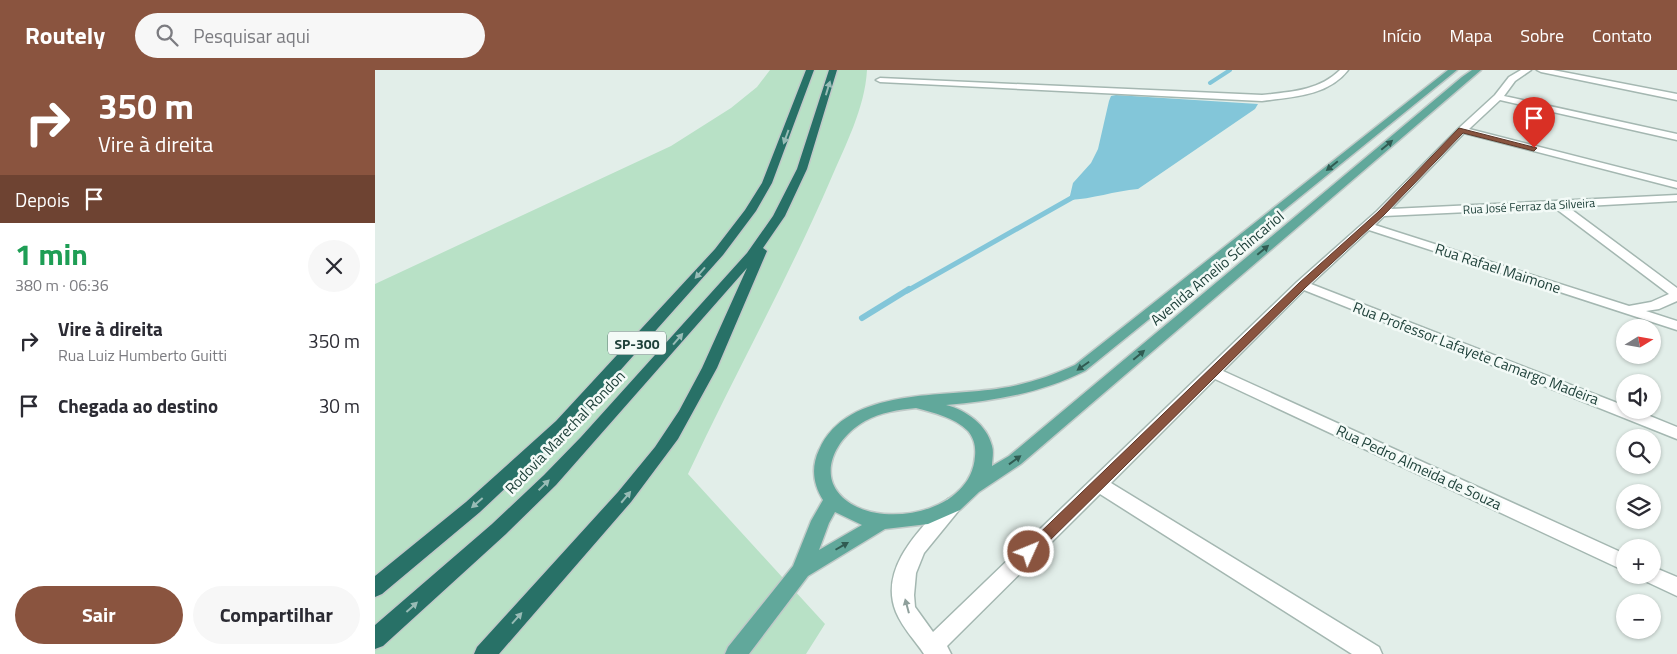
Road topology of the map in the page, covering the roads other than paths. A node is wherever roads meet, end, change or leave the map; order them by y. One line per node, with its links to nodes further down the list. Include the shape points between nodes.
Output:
1 (810, 70): 35 (highway, Rodovia Marechal Rondon / SP-300, one-way to 35, via 767,183 750,212 719,252 563,425)
2 (833, 70): 18 (highway, Rodovia Marechal Rondon / SP-300, one-way to 2, via 802,169)
3 (1344, 70): 8 (street, via 1312,90 1263,98)
4 (1453, 70): 24 (main road, Avenida Amelio Schincariol, one-way to 24, via 1080,368 1024,389)
5 (1477, 70): 27 (main road, Avenida Amelio Schincariol, one-way to 5, via 1015,460)
6 (1527, 70): 9 (street, via 1512,79)
7 (1541, 70): 10 (street)
8 (880, 80)
9 (1498, 97): 11 (street); 12 (street)
10 (1677, 97)
11 (1462, 130): 13 (street); 16 (street)
12 (1677, 137)
13 (1677, 185)
14 (1677, 198): 15 (street, Rua José Ferraz da Silveira)
15 (1557, 204): 16 (street, Rua José Ferraz da Silveira); 20 (street)
16 (1381, 213): 17 (street)
17 (1367, 226): 19 (street); 21 (street, Rua Rafael Maimone)
18 (770, 231): 36 (highway, Rodovia Marechal Rondon / SP-300, one-way to 18, via 499,528 575,454); 38 (highway, one-way to 18, via 607,519 673,434 720,348)
19 (1302, 285): 23 (street); 25 (street, Rua Professor Lafayete Camargo Madeira)
20 (1677, 295): 21 (street, Rua Rafael Maimone, via 1654,306)
21 (1629, 310): 22 (street, Rua Rafael Maimone)
22 (1677, 326)
23 (1213, 372): 26 (street); 31 (street, Rua Pedro Almeida de Souza)
24 (915, 403): 27 (main road, via 955,412 981,436 985,452 983,470); 28 (main road, via 872,411 853,420 837,434 826,450 821,467 824,485)
25 (1677, 432)
26 (1098, 484): 37 (street); 40 (street)
27 (974, 486): 29 (main road)
28 (833, 500): 30 (main road, via 863,518); 32 (main road, via 820,521)
29 (955, 504): 30 (main road, via 933,515); 37 (street, one-way to 29, via 915,626 905,608 904,583 911,556)
30 (882, 522): 32 (main road, one-way to 30)
31 (1616, 559)
32 (801, 570): 39 (main road)
33 (1661, 579): 34 (street)
34 (1677, 587)
35 (375, 588)
36 (375, 639)
37 (936, 650)
38 (485, 654)
39 (736, 654)
40 (1371, 654)

